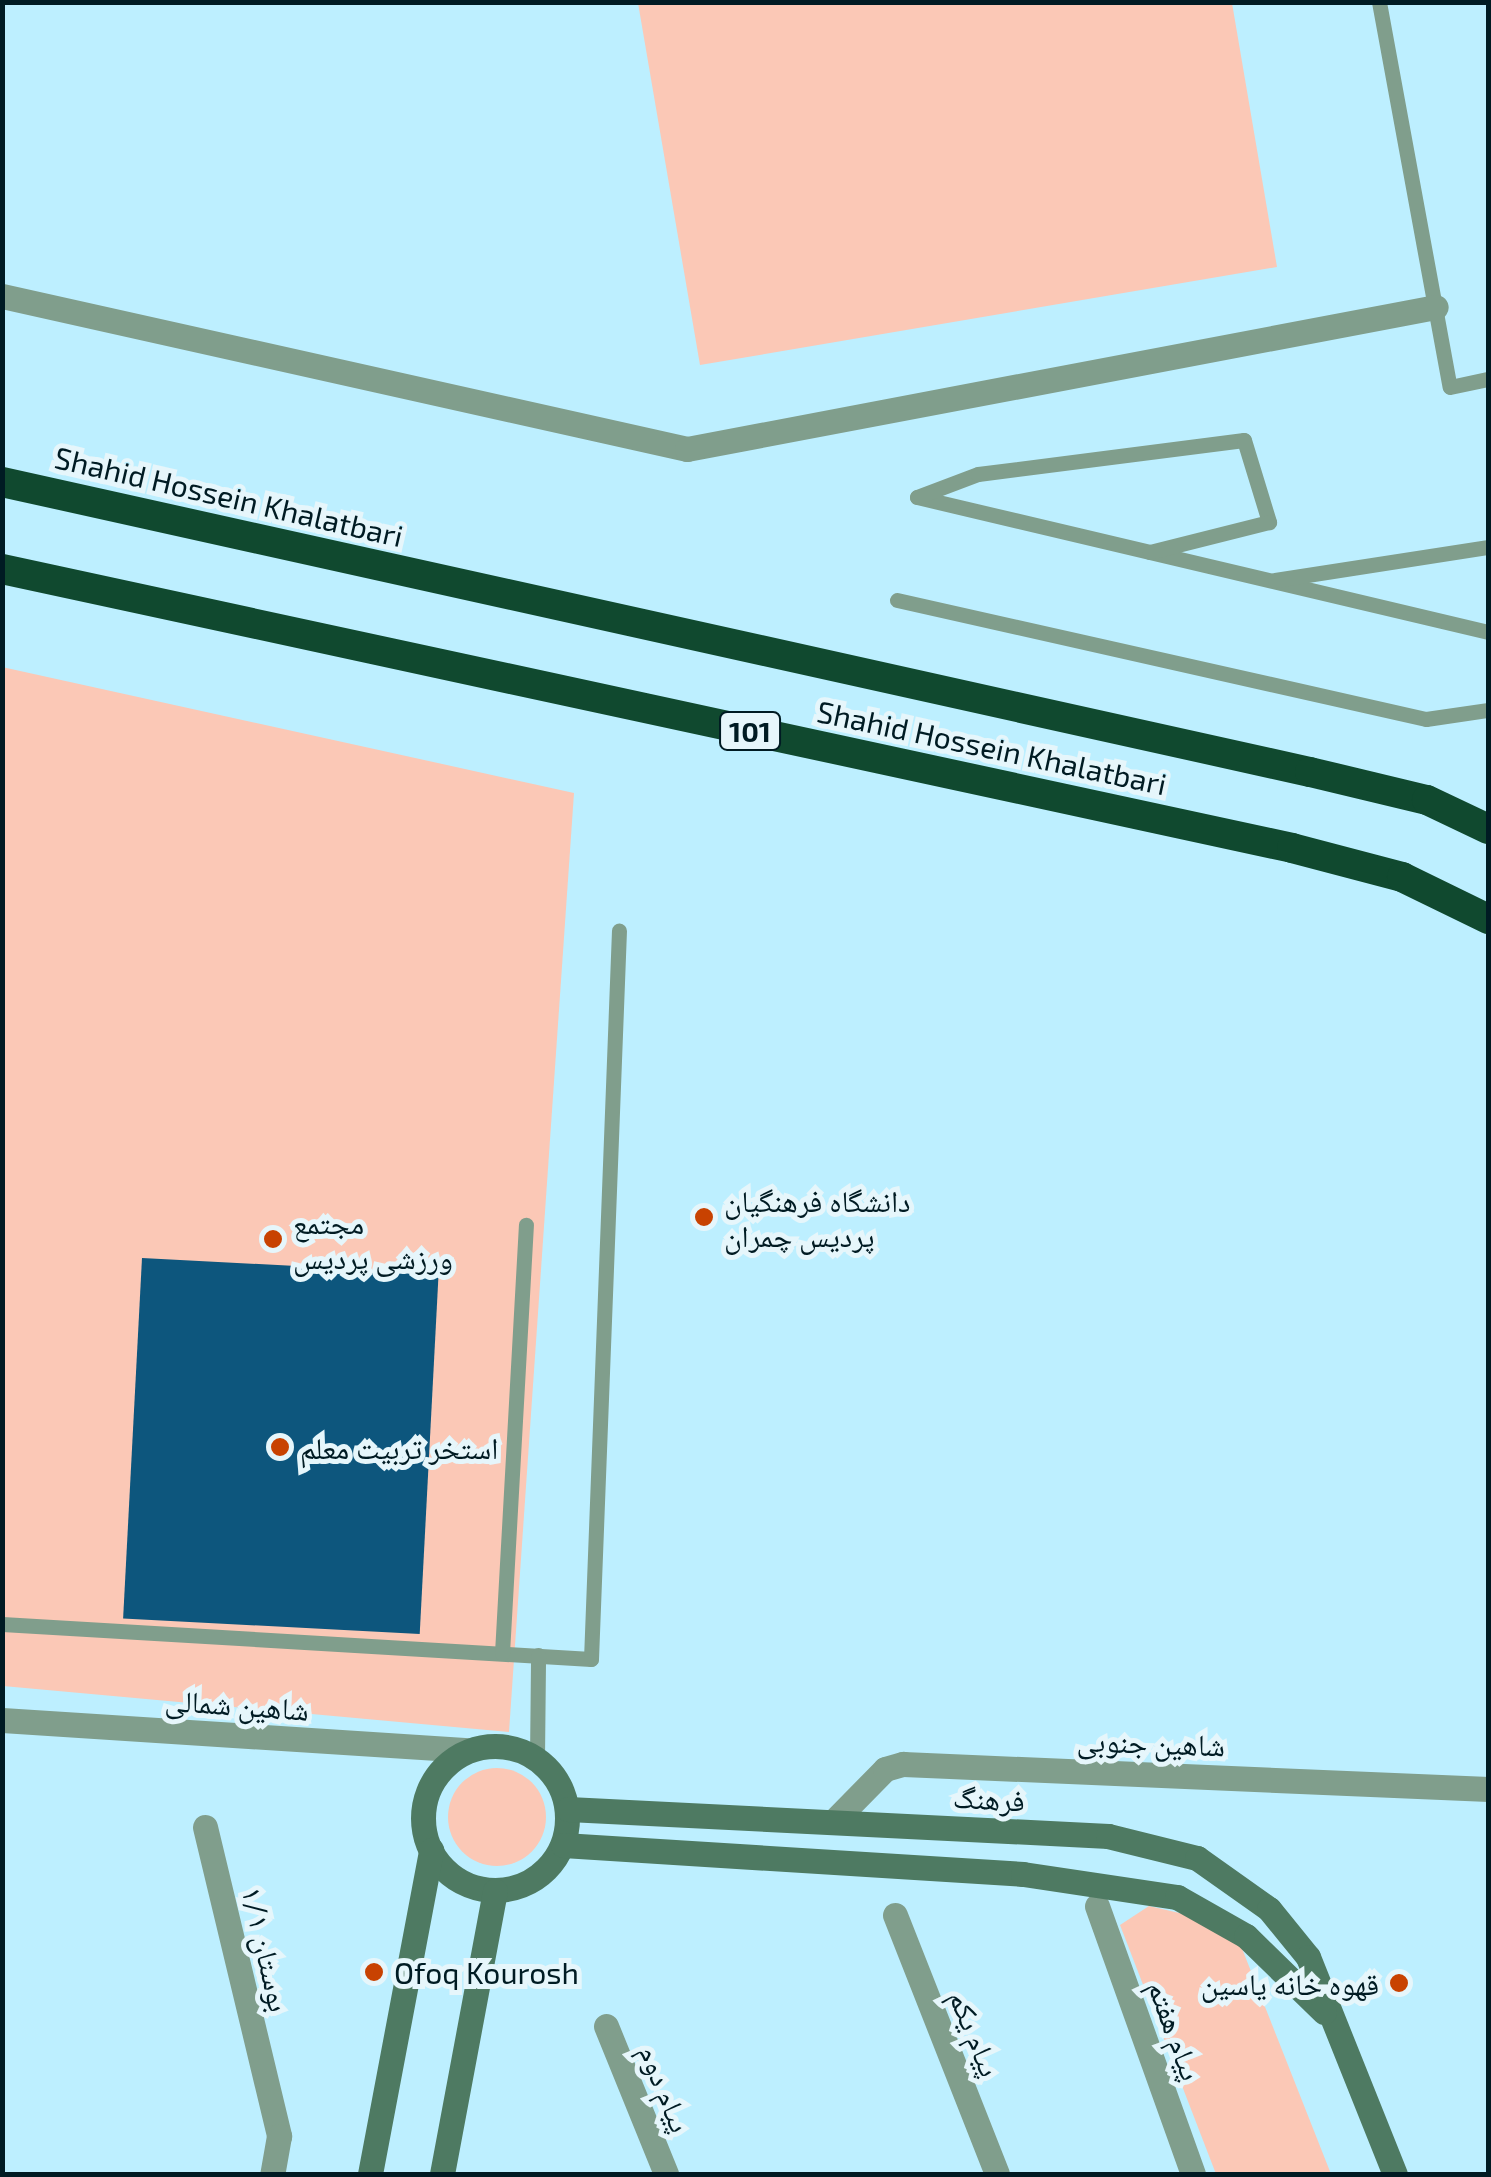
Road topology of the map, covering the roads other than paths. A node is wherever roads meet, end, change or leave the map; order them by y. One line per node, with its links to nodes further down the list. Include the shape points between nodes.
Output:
1 (1379, 2): 3 (lane)
2 (2, 296): 3 (street, via 687,449)
3 (1436, 308): 4 (lane, via 1450,387)
4 (1488, 379)
5 (2, 482): 13 (highway, Shahid Hossein Khalatbari, via 1310,772 1427,800)
6 (1488, 547): 9 (lane)
7 (1147, 553): 7 (lane, via 1013,520 918,498 978,474 1244,440 1269,522); 9 (lane)
8 (2, 570): 14 (highway, Shahid Hossein Khalatbari / 101, via 1292,848 1402,877)
9 (1266, 582): 11 (lane)
10 (897, 600): 12 (lane, via 1426,718)
11 (1488, 632)
12 (1488, 710)
13 (1488, 829)
14 (1488, 919)
15 (618, 931): 19 (lane, via 590,1659)
16 (526, 1225): 18 (lane)
17 (2, 1624): 18 (lane)
18 (502, 1653): 19 (lane)
19 (538, 1655): 22 (lane)
20 (2, 1720): 21 (street, شاهین شمالی)
21 (468, 1750): 22 (main road, via 516,1748); 28 (main road, via 448,1763 424,1804)
22 (537, 1758): 24 (main road)
23 (1488, 1789): 25 (street, شاهین جنوبی, via 903,1764 885,1770)
24 (568, 1809): 25 (main road, فرهنگ); 27 (main road)
25 (833, 1822): 32 (main road, فرهنگ, via 1108,1836 1197,1858 1269,1908 1319,1978)
26 (206, 1827): 34 (street, بوستان ۱/۱, via 279,2136)
27 (563, 1845): 29 (main road, via 536,1878); 32 (main road, فرهنگ, via 1023,1874 1177,1897 1246,1936)
28 (430, 1850): 29 (main road, via 457,1880); 35 (main road)
29 (495, 1891): 36 (main road)
30 (1097, 1906): 39 (street, پیام هفتم)
31 (895, 1915): 38 (street, پیام یکم)
32 (1324, 2012): 40 (main road, فرهنگ)
33 (606, 2026): 37 (street, پیام دوم)
34 (272, 2174)
35 (370, 2174)
36 (442, 2174)
37 (666, 2174)
38 (998, 2174)
39 (1193, 2174)
40 (1395, 2174)

